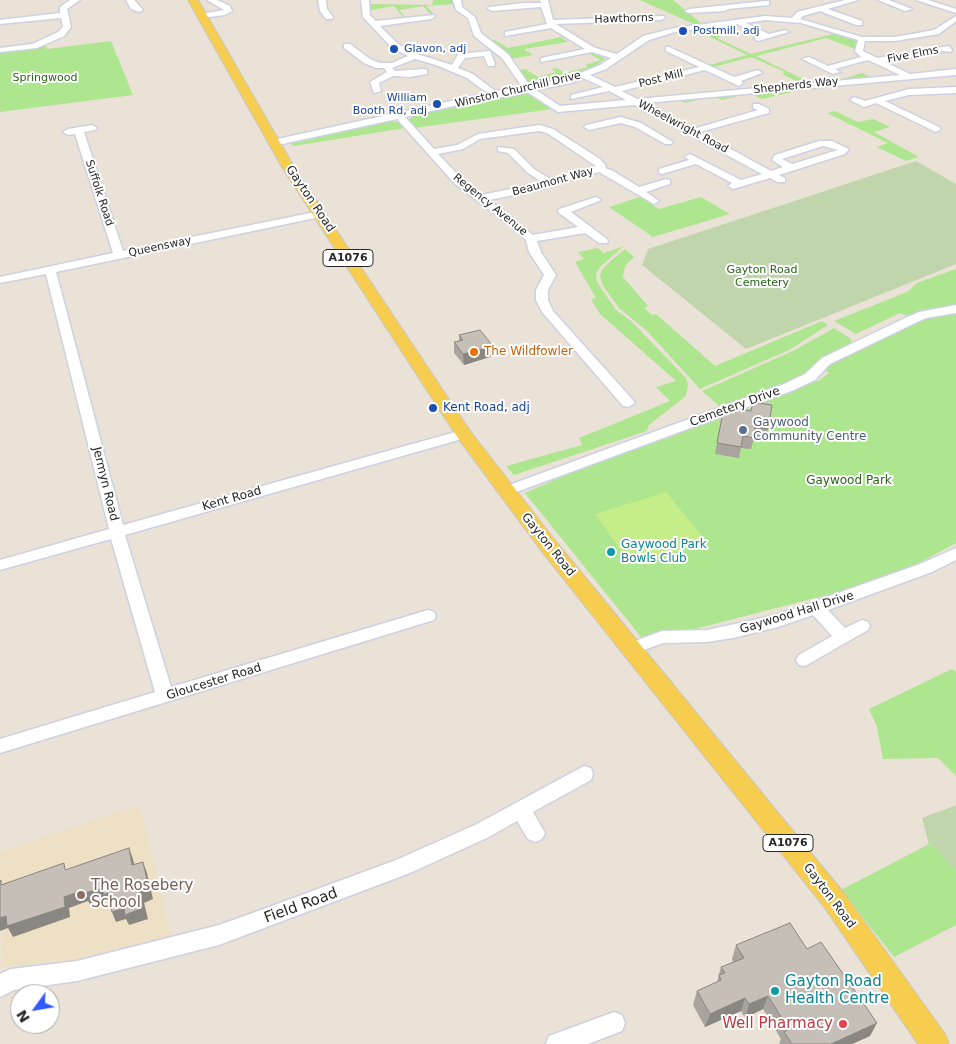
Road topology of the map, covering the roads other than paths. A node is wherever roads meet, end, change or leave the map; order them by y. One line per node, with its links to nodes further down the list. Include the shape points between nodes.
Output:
1 (76, 0): 21 (street, via 64,7)
2 (130, 0): 18 (street)
3 (193, 0): 22 (main road, Gayton Road / A1076)
4 (211, 0): 22 (street, via 228,10)
5 (322, 0): 23 (street, via 328,16)
6 (366, 0): 32 (street, via 366,15)
7 (457, 0): 62 (street, via 459,8 471,18 477,34 505,56)
8 (713, 0): 14 (street)
9 (851, 0): 15 (street)
10 (882, 0): 17 (street)
11 (920, 0): 20 (street)
12 (545, 2): 16 (street); 33 (street)
13 (761, 2): 14 (street)
14 (723, 8): 19 (street); 28 (street)
15 (821, 8): 26 (street, via 800,14); 29 (street)
16 (492, 9)
17 (908, 9)
18 (139, 10)
19 (689, 11)
20 (956, 11)
21 (64, 15): 31 (street); 41 (street, via 68,27 61,34 34,46)
22 (203, 16): 81 (main road, Gayton Road / A1076)
23 (317, 16)
24 (431, 17): 32 (street)
25 (660, 18): 27 (street, Hawthorns)
26 (794, 20): 28 (street, Winston Churchill Drive, via 765,18); 38 (street, Winston Churchill Drive)
27 (588, 21): 33 (street, Hawthorns); 34 (street, Hawthorns)
28 (740, 21): 37 (street); 46 (street, Winston Churchill Drive, via 658,34 646,38)
29 (856, 21)
30 (954, 21): 38 (street, Winston Churchill Drive, via 929,34)
31 (0, 22)
32 (374, 24): 45 (street, via 395,46)
33 (550, 24): 36 (street, Hawthorns); 42 (street)
34 (597, 26)
35 (785, 32): 37 (street)
36 (508, 34)
37 (767, 36): 39 (street)
38 (862, 39): 47 (street, via 859,53)
39 (755, 40)
40 (347, 46): 55 (street, via 374,65)
41 (0, 50)
42 (592, 50): 46 (street); 49 (street)
43 (948, 50): 50 (street, Five Elms)
44 (676, 51): 52 (street, Post Mill)
45 (414, 56): 53 (street); 55 (street)
46 (618, 57): 60 (street, Winston Churchill Drive)
47 (868, 58): 50 (street); 54 (street)
48 (806, 59): 54 (street)
49 (544, 60)
50 (877, 62): 61 (street)
51 (491, 64): 53 (street, via 487,53 461,56)
52 (707, 67): 59 (street, Post Mill, via 736,81); 63 (street, Post Mill)
53 (454, 68): 67 (street)
54 (828, 68): 58 (street)
55 (389, 69): 56 (street, via 410,74); 65 (street, via 374,82)
56 (424, 72)
57 (956, 72): 61 (street, Shepherds Way)
58 (842, 74)
59 (756, 75)
60 (585, 76): 62 (street, Winston Churchill Drive); 63 (street, Wheelwright Road)
61 (908, 76): 66 (street); 71 (street, Shepherds Way)
62 (528, 89): 67 (street, Winston Churchill Drive); 71 (street, Shepherds Way, via 558,109)
63 (613, 89): 68 (street, Post Mill); 71 (street, Wheelwright Road)
64 (956, 90): 66 (street)
65 (376, 91)
66 (930, 91): 70 (street, via 908,92)
67 (493, 94): 73 (street, Winston Churchill Drive)
68 (574, 97)
69 (854, 100): 70 (street, via 864,104)
70 (876, 100): 78 (street)
71 (635, 101): 74 (street, Wheelwright Road)
72 (756, 106): 79 (street, via 769,112)
73 (399, 116): 81 (street, Winston Churchill Drive); 83 (street, Regency Avenue)
74 (665, 118): 75 (street); 79 (street, Wheelwright Road)
75 (638, 125): 76 (street, via 621,120); 80 (street)
76 (589, 127)
77 (92, 128): 99 (street, Suffolk Road, via 74,131)
78 (936, 129)
79 (691, 132): 87 (street, Wheelwright Road)
80 (668, 142)
81 (273, 143): 95 (main road, Gayton Road / A1076)
82 (501, 149): 90 (street, via 511,151)
83 (431, 152): 85 (street, Beaumont Way, via 460,147 478,137 530,128 550,131 597,161 601,166); 92 (street, Regency Avenue, via 459,182)
84 (791, 168): 84 (street, via 842,152 844,149 822,143 778,157 777,160); 87 (street)
85 (599, 169): 90 (street, Beaumont Way); 91 (street)
86 (662, 171): 87 (street, via 694,159 737,185)
87 (770, 174): 88 (street, Wheelwright Road)
88 (780, 180)
89 (666, 182): 91 (street)
90 (550, 183): 92 (street, Beaumont Way)
91 (638, 191): 94 (street)
92 (480, 198): 97 (street, Regency Avenue)
93 (596, 200): 96 (street, via 563,211)
94 (654, 201)
95 (320, 214): 99 (street, Queensway); 106 (main road, Gayton Road / A1076)
96 (586, 229): 97 (street); 98 (street)
97 (532, 240): 104 (street, Regency Avenue, via 535,252 550,275 542,290 542,300 548,312)
98 (603, 241)
99 (120, 256): 100 (street, Queensway)
100 (50, 269): 101 (street, Queensway); 108 (street, Jermyn Road)
101 (0, 280)
102 (956, 310): 107 (street, Cemetery Drive, via 902,324 826,361 810,377 788,387)
103 (627, 382): 104 (street)
104 (613, 386): 105 (street)
105 (628, 403)
106 (464, 434): 107 (main road, Gayton Road / A1076); 108 (street, Kent Road)
107 (506, 492): 115 (main road, Gayton Road / A1076)
108 (117, 532): 110 (street, Kent Road); 117 (street, Jermyn Road)
109 (956, 553): 111 (street, Gaywood Hall Drive, via 926,568)
110 (0, 565)
111 (817, 609): 114 (street); 115 (street, Gaywood Hall Drive, via 741,631 662,637)
112 (428, 616): 117 (street, Gloucester Road)
113 (862, 626): 114 (street)
114 (843, 636): 116 (street)
115 (633, 648): 125 (main road, Gayton Road / A1076, via 834,900)
116 (804, 660)
117 (164, 697): 118 (street, Gloucester Road)
118 (0, 746)
119 (584, 774): 120 (street, Field Road)
120 (520, 809): 121 (street); 122 (street, Field Road, via 403,867 219,935 77,971 11,980)
121 (536, 833)
122 (0, 986)
123 (614, 1023): 124 (street)
124 (572, 1042)
125 (935, 1044)

